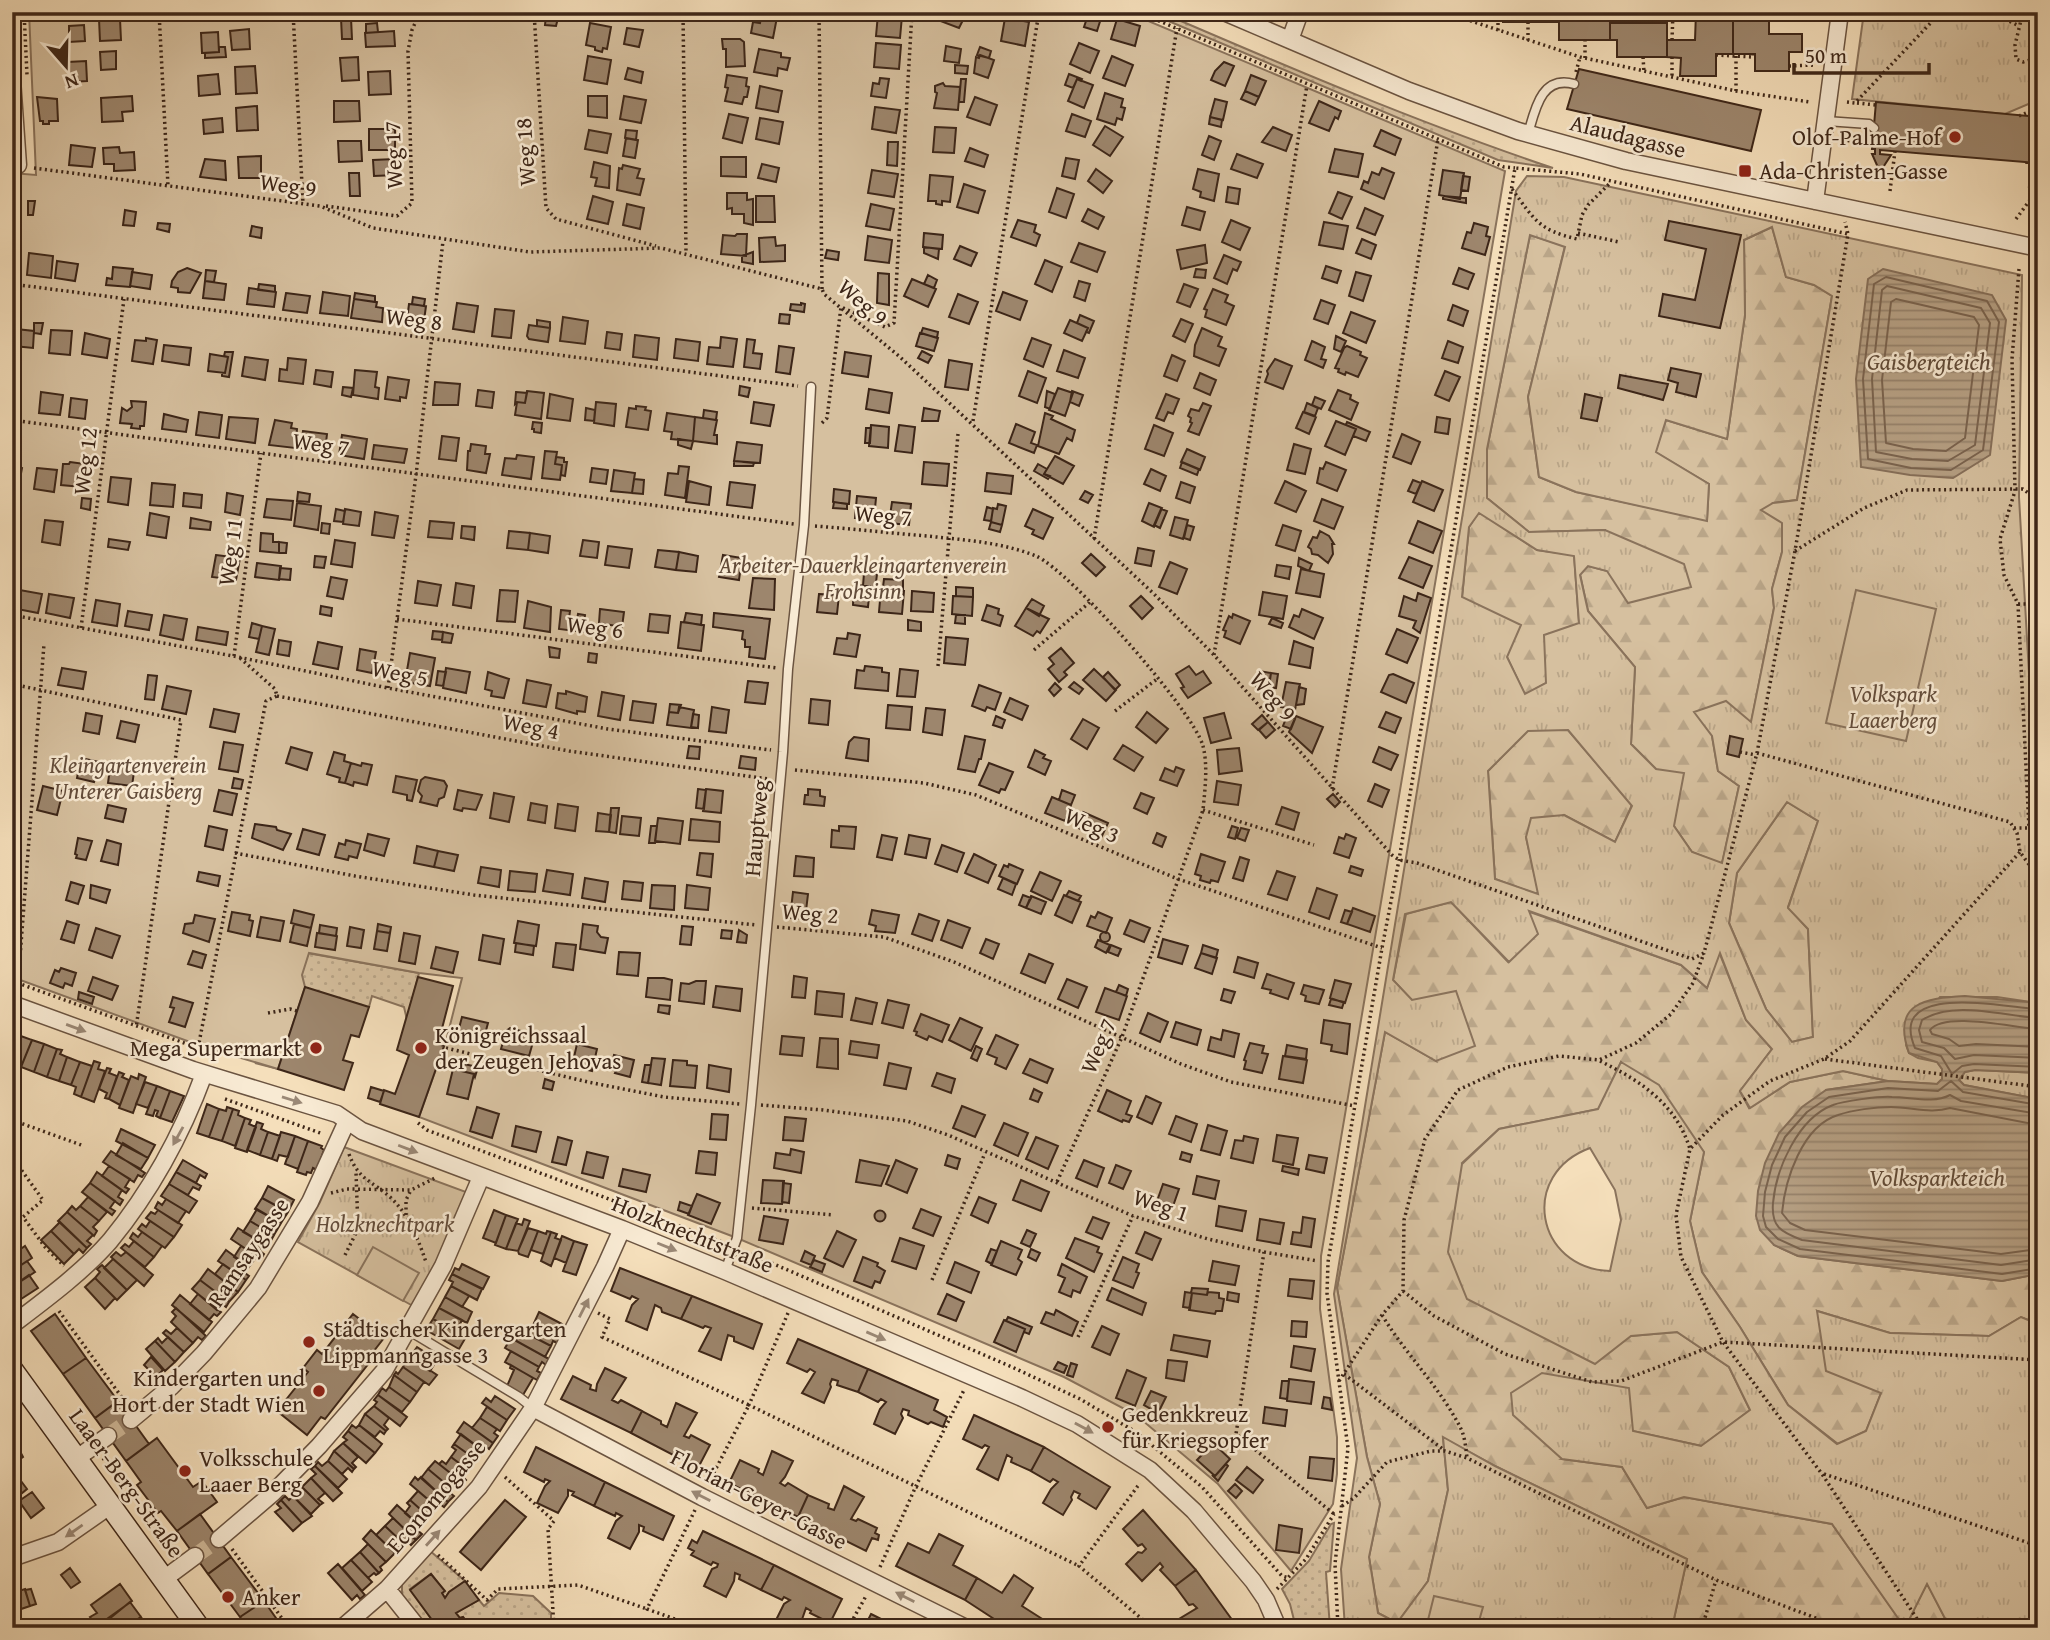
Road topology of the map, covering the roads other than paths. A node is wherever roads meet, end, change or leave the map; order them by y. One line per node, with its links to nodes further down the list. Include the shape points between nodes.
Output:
1 (1224, 12): 4 (street, Alaudagasse)
2 (1300, 12): 4 (street)
3 (1840, 12): 7 (street)
4 (1290, 40): 9 (street, Alaudagasse, via 1409,91)
5 (12, 80): 10 (street)
6 (1574, 84): 9 (lane, via 1553,84 1540,95)
7 (1826, 121): 8 (lane); 11 (street)
8 (1872, 124)
9 (1528, 134): 11 (street, Alaudagasse, via 1626,161)
10 (15, 165)
11 (1815, 201): 12 (street, Alaudagasse)
12 (2038, 248)
13 (811, 387): 19 (lane, Hauptweg, via 804,525 751,1105 737,1238)
14 (12, 1004): 15 (street, Holzknechtstraße, one-way to 15)
15 (204, 1074): 16 (street, Holzknechtstraße, one-way to 16, via 337,1114); 20 (street, one-way to 20, via 184,1125 159,1170 109,1242 49,1298)
16 (346, 1121): 17 (street, Holzknechtstraße, one-way to 17); 24 (street, Ramsaygasse, via 312,1198 258,1288 204,1353)
17 (481, 1177): 18 (street, Holzknechtstraße); 21 (street, via 465,1219)
18 (622, 1229): 19 (street, Holzknechtstraße, one-way to 19); 23 (street, Economogasse)
19 (725, 1271): 37 (street, Holzknechtstraße, one-way to 37, via 971,1376 1117,1447 1145,1476 1194,1511 1253,1581)
20 (12, 1325)
21 (408, 1330): 23 (lane); 28 (street, via 384,1371 319,1446)
22 (12, 1370): 26 (main road, Laaer-Berg-Straße)
23 (533, 1408): 32 (street, Economogasse, one-way to 23, via 479,1487); 36 (street, Florian-Geyer-Gasse, one-way to 23)
24 (133, 1418)
25 (108, 1436): 26 (street)
26 (77, 1458): 27 (main road, Laaer-Berg-Straße)
27 (111, 1506): 30 (street, one-way to 30, via 58,1542); 31 (main road, Laaer-Berg-Straße)
28 (220, 1537)
29 (195, 1556): 31 (street)
30 (12, 1558)
31 (164, 1579): 33 (main road, Laaer-Berg-Straße)
32 (387, 1589): 34 (street, Economogasse); 35 (street)
33 (199, 1628)
34 (342, 1628)
35 (418, 1628)
36 (966, 1628)
37 (1278, 1628)

